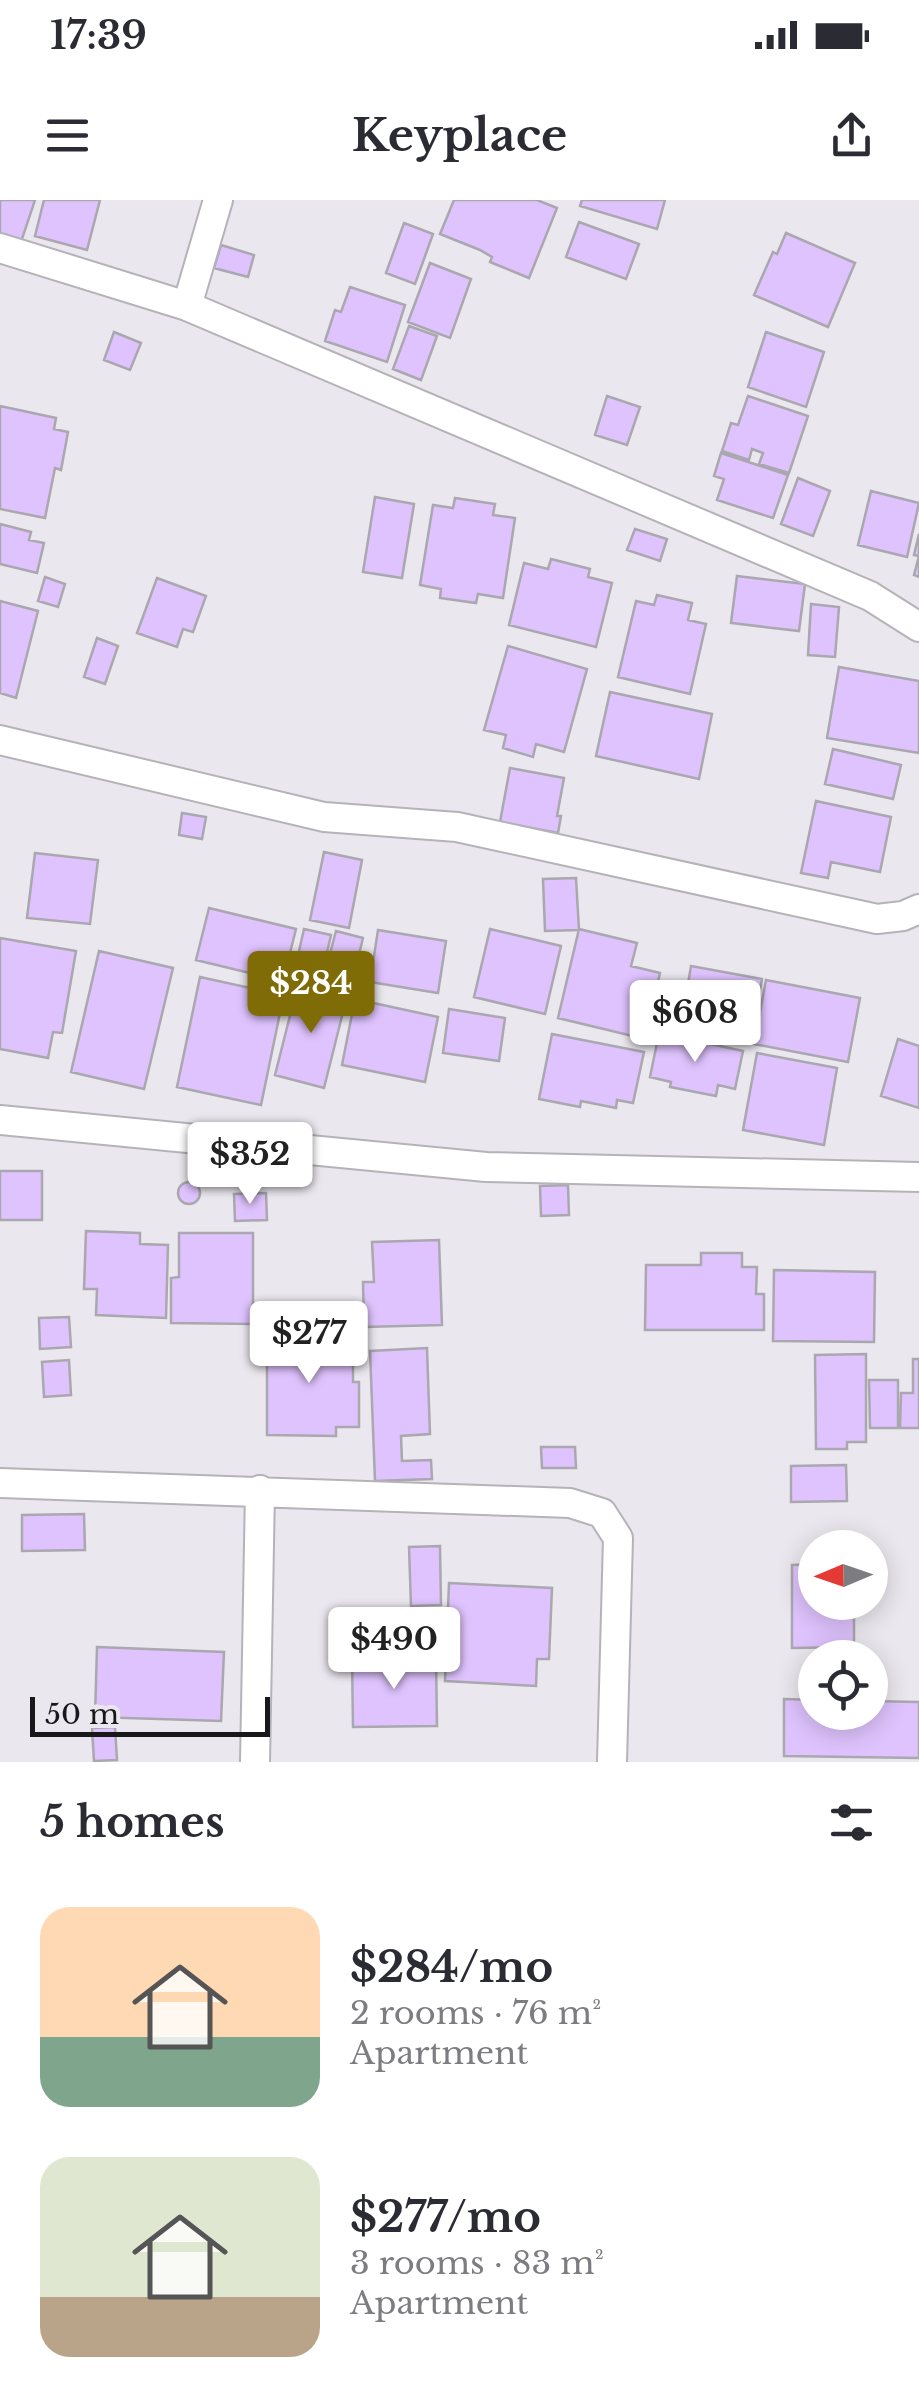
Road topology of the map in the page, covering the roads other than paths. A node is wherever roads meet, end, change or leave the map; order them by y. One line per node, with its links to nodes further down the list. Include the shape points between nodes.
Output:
1 (218, 200): 3 (street)
2 (0, 248): 3 (street)
3 (187, 306): 4 (street, via 870,596)
4 (919, 628)
5 (0, 740): 6 (street, via 324,817 456,827 877,919)
6 (919, 909)
7 (0, 1120): 8 (street, via 486,1166)
8 (919, 1178)
9 (0, 1483): 10 (street)
10 (260, 1490): 11 (street); 12 (street, via 570,1503 602,1513 618,1538)
11 (255, 1762)
12 (612, 1762)

